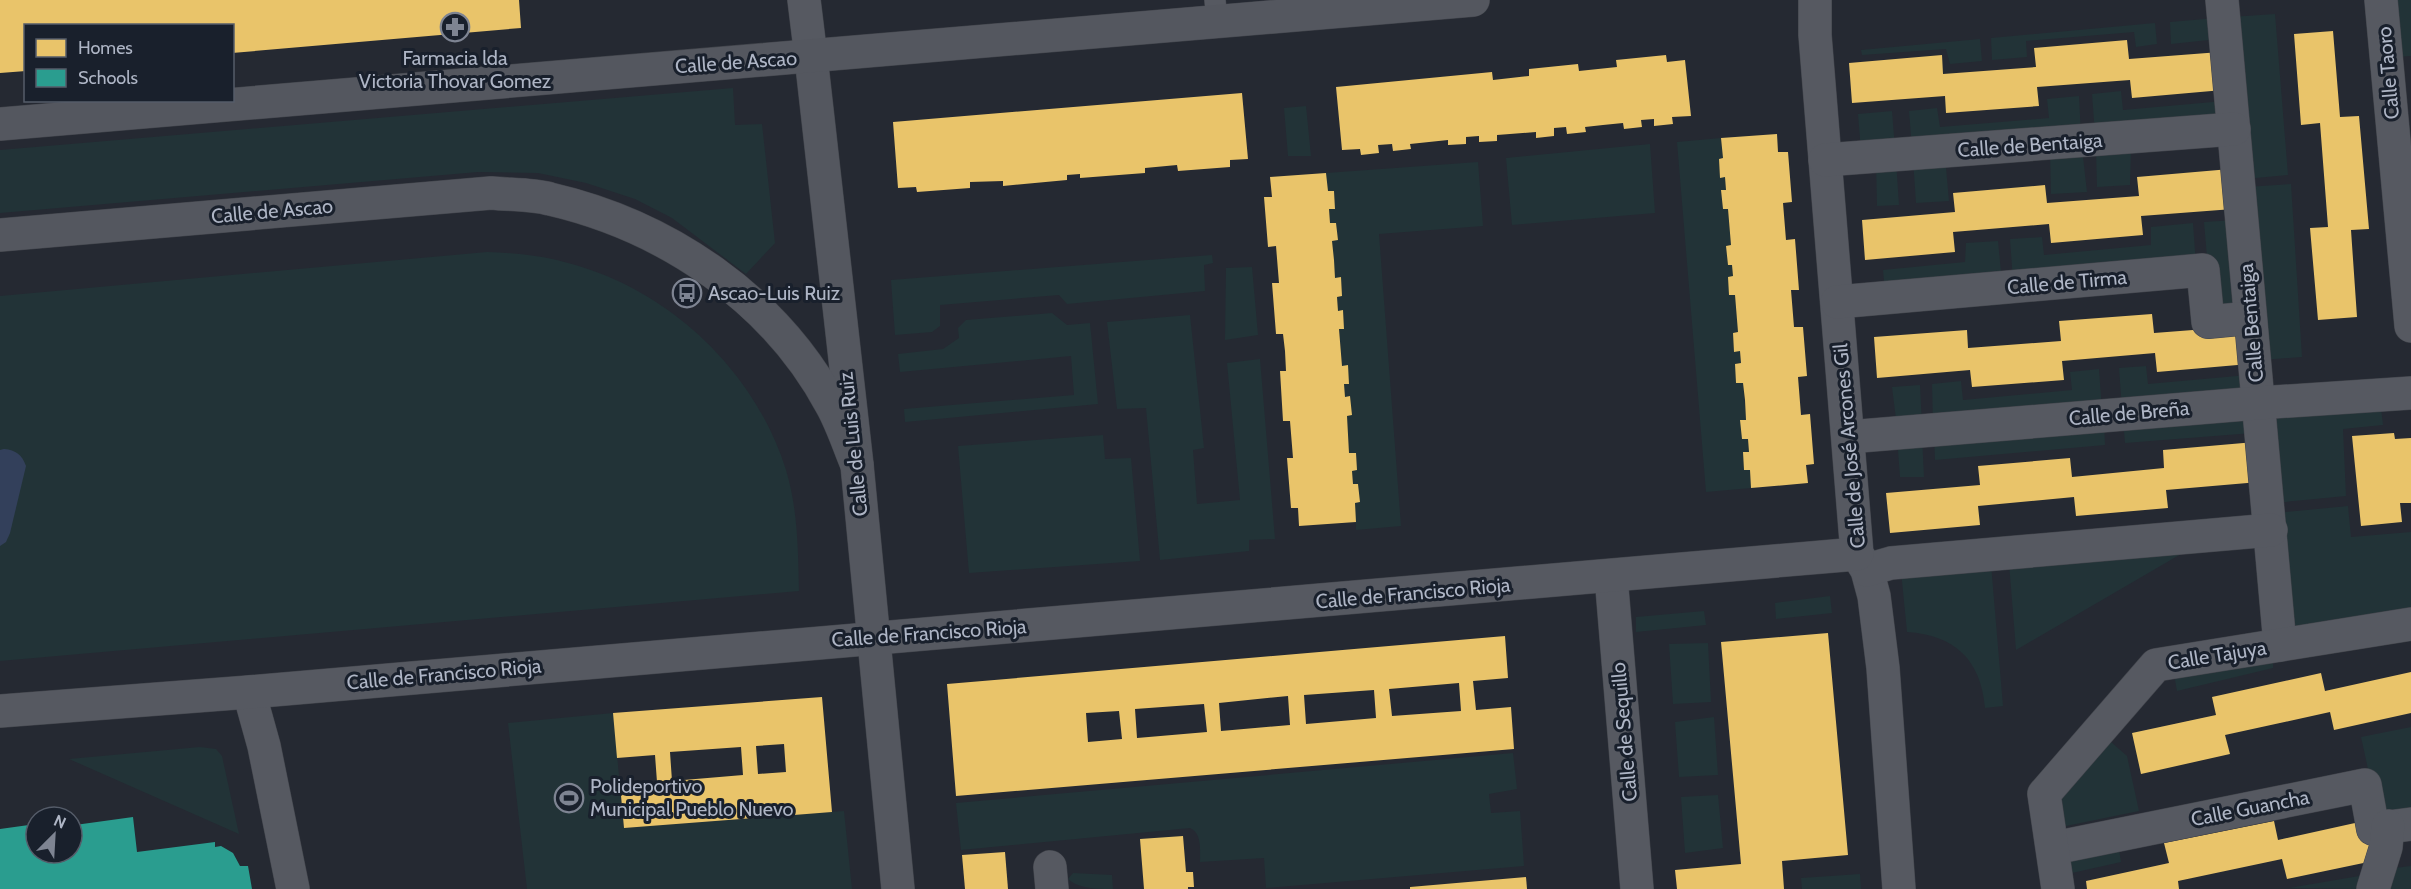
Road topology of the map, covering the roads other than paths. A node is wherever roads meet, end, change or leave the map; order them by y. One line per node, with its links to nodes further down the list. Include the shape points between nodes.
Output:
1 (804, 0): 7 (street, Calle de Luis Ruiz)
2 (1473, 0): 6 (street, Calle de Ascao)
3 (1815, 0): 10 (street, Calle de José Arcones Gil)
4 (2222, 0): 9 (street, Calle Bentaiga)
5 (2381, 0): 14 (street, Calle Taoro)
6 (1216, 11): 7 (street, Calle de Ascao)
7 (811, 57): 8 (street, Calle de Ascao); 18 (street, Calle de Luis Ruiz)
8 (0, 124)
9 (2234, 129): 10 (street, Calle de Bentaiga); 13 (street, Calle Bentaiga)
10 (1826, 160): 12 (street, Calle de José Arcones Gil)
11 (0, 235): 18 (street, Calle de Ascao, via 491,193 549,198 612,217 667,241 747,298 809,368 833,407)
12 (1837, 302): 13 (street, Calle de Tirma, via 2203,270 2208,322); 17 (street, Calle de José Arcones Gil)
13 (2250, 318): 16 (street, Calle Bentaiga)
14 (2411, 326)
15 (2411, 393): 16 (street, Calle de Breña)
16 (2258, 402): 17 (street, Calle de Breña); 19 (street, Calle Bentaiga)
17 (1848, 437): 20 (street, Calle de José Arcones Gil)
18 (856, 465): 23 (street, Calle de Luis Ruiz)
19 (2271, 530): 20 (street, Calle de Francisco Rioja, via 1891,563); 24 (street, Calle Bentaiga)
20 (1862, 562): 21 (street, Calle de Francisco Rioja); 32 (street, Calle de José Arcones Gil, via 1874,596 1883,668)
21 (1611, 576): 23 (street, Calle de Francisco Rioja); 31 (street, Calle de Sequillo)
22 (2411, 624): 24 (street, Calle Tajuya)
23 (872, 637): 25 (street, Calle de Francisco Rioja); 30 (street, Calle de Luis Ruiz)
24 (2280, 645): 28 (street, Calle Tajuya, via 2156,665 2044,794)
25 (249, 692): 26 (street, Calle de Francisco Rioja); 29 (street)
26 (0, 711)
27 (2400, 825): 28 (street, Calle Guancha, via 2373,829 2365,785); 34 (street, via 2386,847)
28 (2054, 848): 33 (street)
29 (293, 889)
30 (897, 889)
31 (1637, 889)
32 (1899, 889)
33 (2058, 889)
34 (2373, 889)

